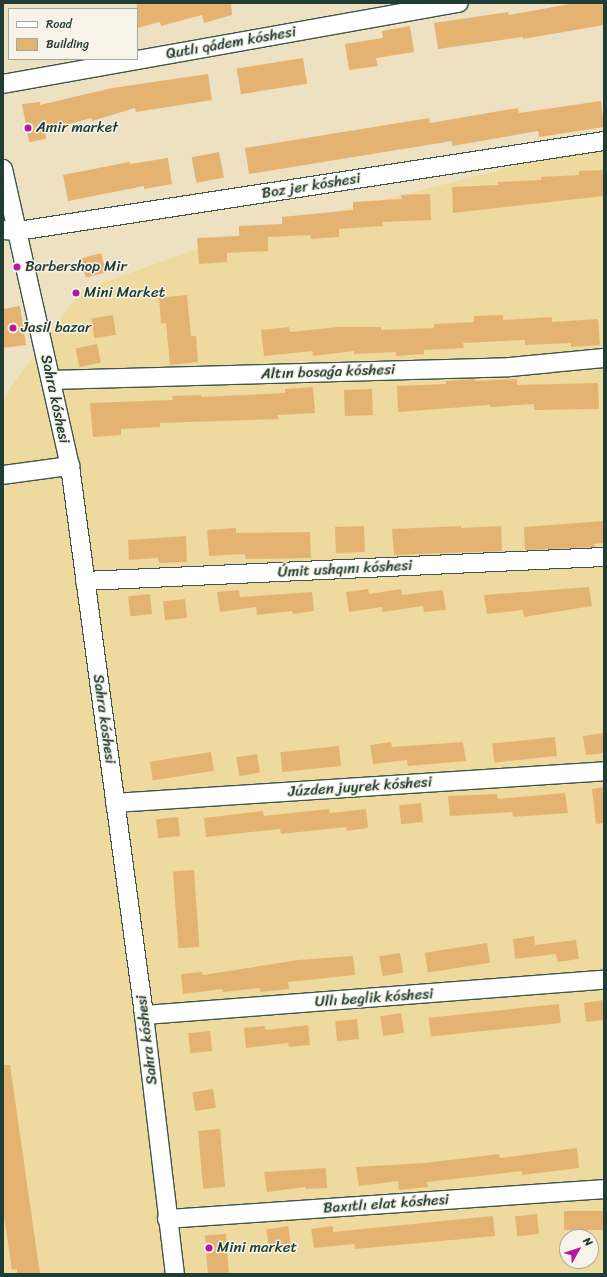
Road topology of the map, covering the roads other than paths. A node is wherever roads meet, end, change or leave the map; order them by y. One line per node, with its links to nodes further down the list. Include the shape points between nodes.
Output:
1 (459, 3): 2 (street, Qutlı qádem kóshesi)
2 (3, 84)
3 (604, 142): 5 (street, Boz jer kóshesi)
4 (3, 169): 5 (street, Sahra kóshesi)
5 (10, 230): 7 (street, Sahra kóshesi)
6 (604, 358): 7 (street, Altın bosaǵa kóshesi, via 510,367)
7 (51, 380): 8 (street, Sahra kóshesi)
8 (70, 466): 9 (street); 11 (street, Sahra kóshesi)
9 (3, 475)
10 (604, 557): 11 (street, Úmit ushqını kóshesi)
11 (85, 581): 13 (street, Sahra kóshesi)
12 (604, 771): 13 (street, Júzden juyrek kóshesi)
13 (115, 803): 15 (street, Sahra kóshesi)
14 (604, 980): 15 (street, Ullı beglik kóshesi)
15 (144, 1015): 17 (street, Sahra kóshesi)
16 (604, 1189): 17 (street, Baxıtlı elat kóshesi)
17 (168, 1219): 18 (street, Sahra kóshesi)
18 (175, 1274)

